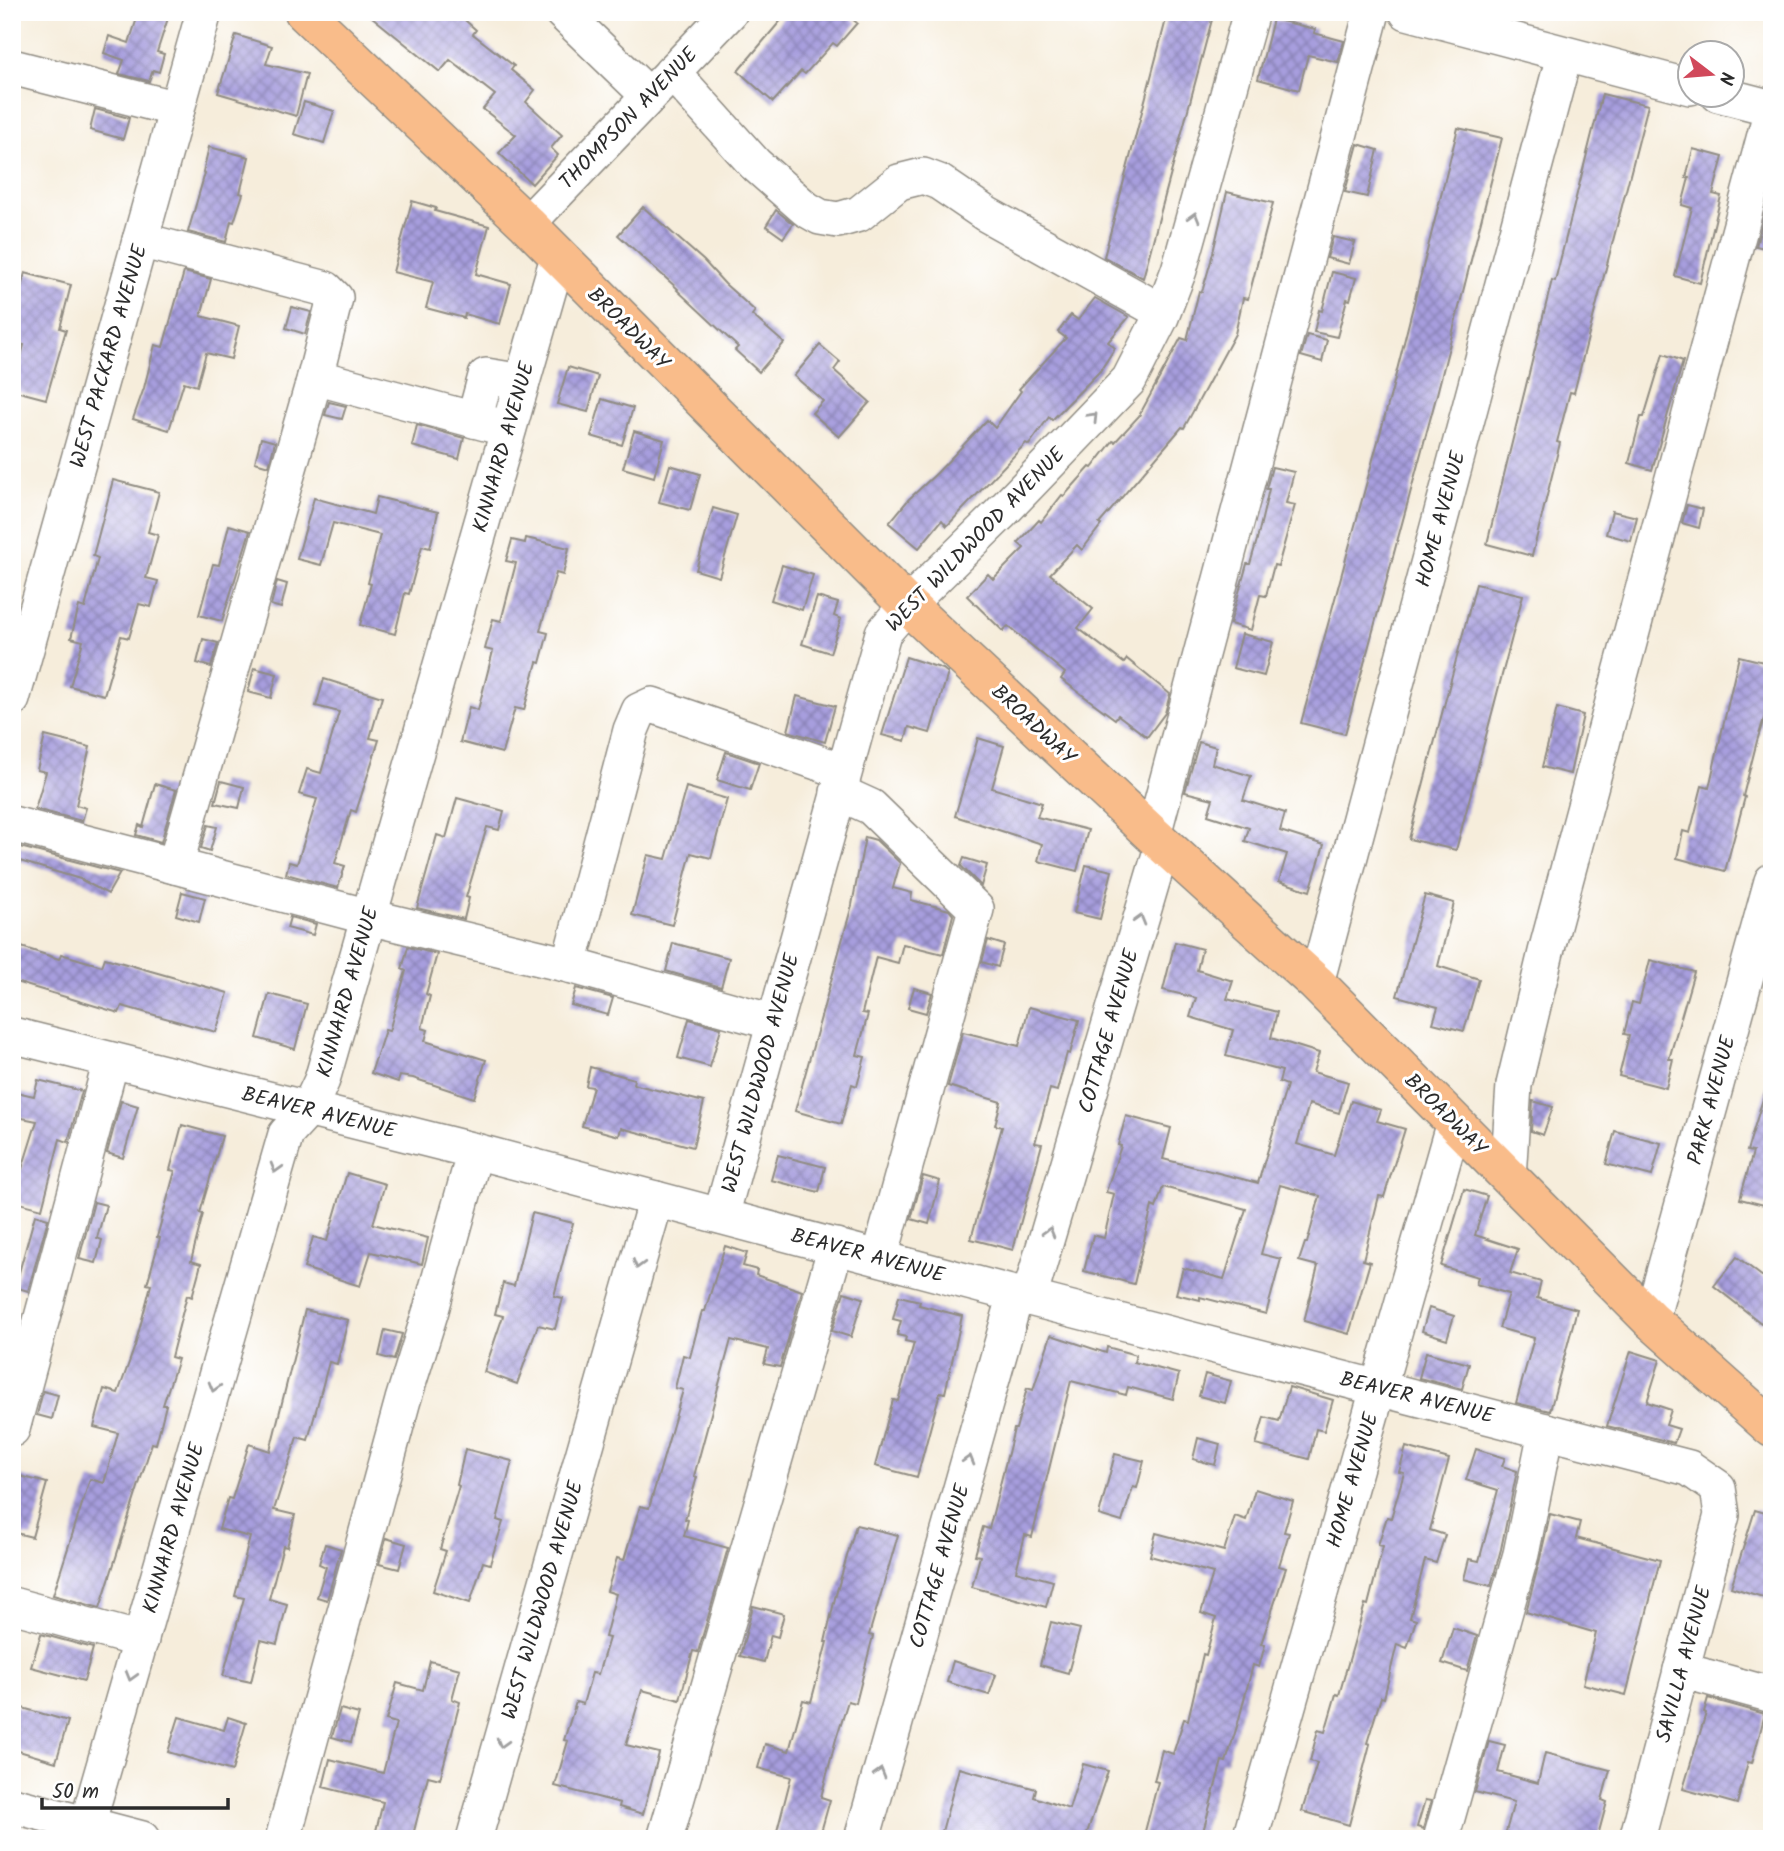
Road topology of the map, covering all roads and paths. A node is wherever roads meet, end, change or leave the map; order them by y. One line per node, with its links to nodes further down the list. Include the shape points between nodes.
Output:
1 (204, 12): 14 (street, WEST PACKARD AVENUE)
2 (304, 12): 16 (main road, BROADWAY)
3 (562, 12): 11 (street)
4 (730, 12): 11 (street, THOMPSON AVENUE)
5 (1251, 12): 19 (street, WEST WILDWOOD AVENUE, one-way to 5, via 1179,270)
6 (1372, 12): 28 (street, COTTAGE AVENUE)
7 (1407, 12): 8 (street)
8 (1501, 25): 9 (street)
9 (1564, 56): 12 (street); 33 (street, HOME AVENUE)
10 (12, 67): 14 (street)
11 (661, 84): 16 (street, THOMPSON AVENUE); 19 (street, via 820,217 838,220 859,214 899,182 923,176)
12 (1676, 84)
13 (1746, 102): 15 (street)
14 (177, 109): 17 (street, WEST PACKARD AVENUE)
15 (1772, 109): 40 (street, via 1546,952 1514,1085)
16 (527, 224): 18 (main road, BROADWAY)
17 (141, 240): 20 (street, via 326,289 335,298 323,342 347,358); 25 (street, WEST PACKARD AVENUE)
18 (558, 257): 21 (street, KINNAIRD AVENUE); 24 (main road, BROADWAY)
19 (1162, 312): 24 (street, WEST WILDWOOD AVENUE, one-way to 19, via 1129,380)
20 (328, 381): 22 (street); 29 (street, via 241,629)
21 (522, 383): 22 (street, via 486,376); 23 (street, KINNAIRD AVENUE)
22 (474, 419): 23 (street)
23 (508, 429): 31 (street, KINNAIRD AVENUE)
24 (907, 605): 26 (street, WEST WILDWOOD AVENUE, via 883,633); 28 (main road, BROADWAY)
25 (12, 699)
26 (840, 781): 32 (street, via 652,705 639,711); 34 (street, WEST WILDWOOD AVENUE); 44 (street, via 976,909)
27 (12, 824): 29 (street)
28 (1158, 840): 33 (main road, BROADWAY); 45 (street, COTTAGE AVENUE, one-way to 28)
29 (175, 866): 31 (street)
30 (1772, 881): 46 (street, PARK AVENUE)
31 (369, 917): 32 (street); 37 (street, KINNAIRD AVENUE, via 322,1080)
32 (569, 965): 34 (street)
33 (1316, 983): 38 (main road, BROADWAY)
34 (773, 1022): 42 (street, WEST WILDWOOD AVENUE)
35 (12, 1035): 36 (street, BEAVER AVENUE)
36 (111, 1061): 37 (street, BEAVER AVENUE); 49 (street)
37 (309, 1110): 39 (street, BEAVER AVENUE); 53 (street, KINNAIRD AVENUE, one-way to 53, via 286,1134)
38 (1454, 1122): 40 (main road, BROADWAY); 47 (street, HOME AVENUE)
39 (475, 1151): 41 (street, BEAVER AVENUE); 59 (street)
40 (1508, 1177): 46 (main road, BROADWAY)
41 (656, 1199): 42 (street, BEAVER AVENUE); 60 (street, WEST WILDWOOD AVENUE, one-way to 60)
42 (720, 1216): 43 (street, BEAVER AVENUE)
43 (836, 1246): 44 (street, BEAVER AVENUE); 61 (street)
44 (880, 1257): 45 (street, BEAVER AVENUE)
45 (1023, 1296): 47 (street, BEAVER AVENUE); 62 (street, COTTAGE AVENUE, one-way to 45)
46 (1651, 1320): 48 (main road, BROADWAY)
47 (1378, 1387): 50 (street, BEAVER AVENUE); 63 (street, HOME AVENUE)
48 (1772, 1428)
49 (12, 1429)
50 (1546, 1431): 51 (street, BEAVER AVENUE, via 1689,1468); 64 (street, via 1521,1554)
51 (1718, 1488): 54 (street, SAVILLA AVENUE, via 1722,1515)
52 (12, 1605): 53 (street)
53 (141, 1640): 57 (street, KINNAIRD AVENUE, one-way to 57)
54 (1681, 1670): 55 (street); 65 (street, SAVILLA AVENUE)
55 (1772, 1695)
56 (12, 1805): 57 (street)
57 (85, 1832): 58 (street)
58 (142, 1839)
59 (284, 1839)
60 (474, 1839)
61 (665, 1839)
62 (862, 1839)
63 (1250, 1839)
64 (1441, 1839)
65 (1637, 1839)

